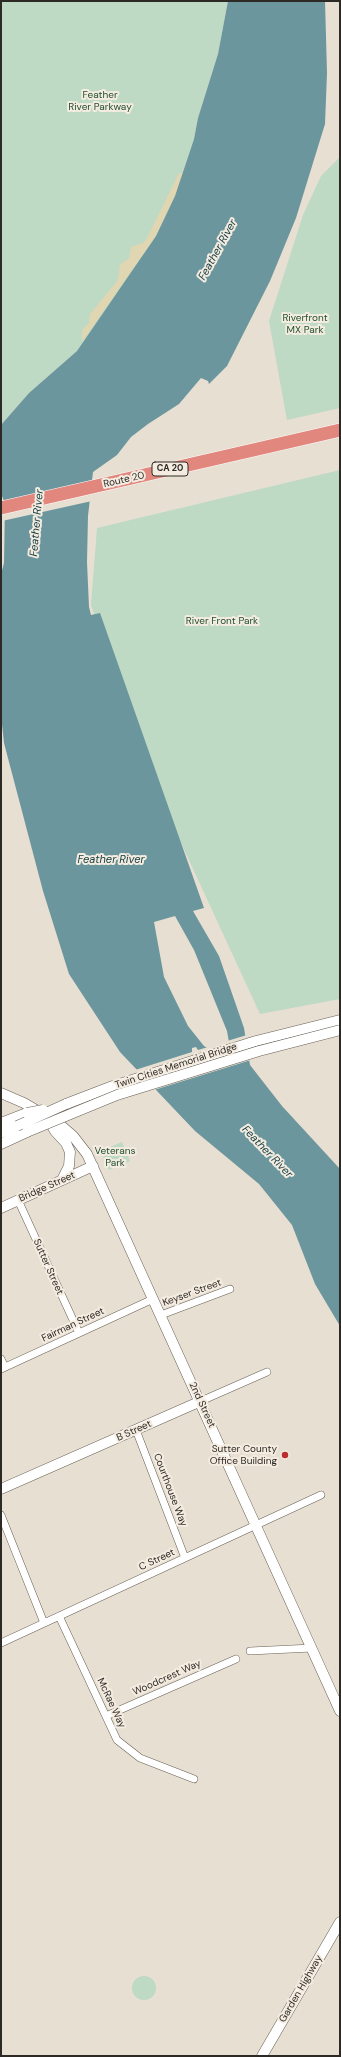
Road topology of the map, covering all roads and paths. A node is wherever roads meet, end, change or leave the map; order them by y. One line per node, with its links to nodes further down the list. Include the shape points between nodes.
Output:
1 (340, 430): 3 (highway, Route 20 / CA 20)
2 (340, 439): 4 (highway, Route 20 / CA 20)
3 (1, 508)
4 (1, 517)
5 (340, 1020): 9 (main road, Twin Cities Memorial Bridge, bridge, via 256,1041 113,1086)
6 (340, 1030): 11 (main road, Twin Cities Memorial Bridge, bridge, via 259,1051 117,1095)
7 (1, 1093): 8 (main road, via 24,1102)
8 (46, 1115): 12 (main road, via 76,1139); 13 (main road, via 70,1152 69,1166)
9 (9, 1123): 10 (main road)
10 (1, 1133)
11 (1, 1144)
12 (93, 1166): 13 (main road, Bridge Street); 17 (main road, 2nd Street)
13 (62, 1180): 14 (main road, Bridge Street)
14 (18, 1200): 15 (main road, Bridge Street); 19 (street, Sutter Street)
15 (1, 1208)
16 (230, 1289): 18 (street, Keyser Street)
17 (153, 1299): 18 (main road, 2nd Street); 19 (street, Fairman Street)
18 (161, 1315): 23 (main road, 2nd Street)
19 (79, 1334): 21 (street, Fairman Street)
20 (1, 1359): 21 (street)
21 (3, 1368)
22 (267, 1372): 23 (street, B Street)
23 (201, 1402): 24 (main road, B Street); 28 (main road, 2nd Street)
24 (136, 1430): 25 (main road, B Street); 29 (street, Courthouse Way)
25 (1, 1490)
26 (321, 1495): 28 (street, C Street)
27 (1, 1515): 31 (street)
28 (257, 1525): 29 (street, C Street); 33 (main road, 2nd Street)
29 (185, 1558): 30 (street, C Street)
30 (59, 1616): 31 (street, C Street); 37 (street, McRae Way)
31 (44, 1623): 32 (street, C Street)
32 (1, 1643)
33 (312, 1648): 34 (street); 36 (main road, 2nd Street)
34 (250, 1651)
35 (236, 1659): 37 (street, Woodcrest Way)
36 (340, 1711)
37 (106, 1716): 38 (street, McRae Way, via 117,1740 140,1758)
38 (194, 1779)
39 (340, 1922): 40 (main road, Garden Highway)
40 (262, 2056)

